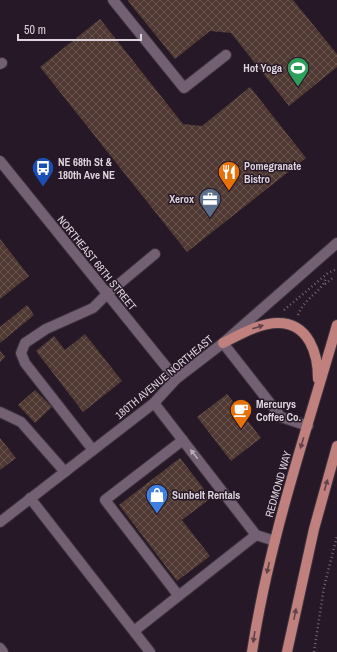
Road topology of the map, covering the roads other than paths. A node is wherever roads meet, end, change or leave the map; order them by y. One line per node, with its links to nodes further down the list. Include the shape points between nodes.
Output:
1 (113, 0): 2 (street, via 184,88)
2 (226, 55)
3 (0, 161): 6 (street, NORTHEAST 68TH STREET)
4 (337, 243): 8 (street, 180TH AVENUE NORTHEAST)
5 (155, 254): 6 (street)
6 (107, 294): 9 (street, NORTHEAST 68TH STREET); 16 (street, via 93,308 46,329 25,343 21,353 24,363)
7 (337, 324): 10 (main road, REDMOND WAY)
8 (223, 343): 9 (street, 180TH AVENUE NORTHEAST); 10 (main road, one-way to 10, via 248,331 278,323 298,330 311,344 316,355); 13 (street, via 281,417)
9 (176, 379): 11 (street, 180TH AVENUE NORTHEAST)
10 (318, 392): 13 (main road, REDMOND WAY)
11 (154, 403): 14 (street); 16 (street, 180TH AVENUE NORTHEAST)
12 (0, 412): 18 (street, via 21,422)
13 (308, 426): 22 (main road, REDMOND WAY, one-way to 22)
14 (183, 440): 21 (street, one-way to 14); 23 (street, via 105,500)
15 (337, 446): 17 (main road)
16 (93, 450): 18 (street, 180TH AVENUE NORTHEAST)
17 (335, 463): 29 (main road, one-way to 17, via 312,536)
18 (64, 472): 19 (street, 180TH AVENUE NORTHEAST)
19 (30, 498): 20 (street, 180TH AVENUE NORTHEAST); 24 (street)
20 (1, 520)
21 (256, 535): 22 (street); 23 (street)
22 (275, 541): 28 (main road, REDMOND WAY, one-way to 28)
23 (178, 595): 24 (street)
24 (134, 631): 27 (street)
25 (0, 648): 26 (street)
26 (3, 652)
27 (150, 652)
28 (252, 652)
29 (287, 652)

